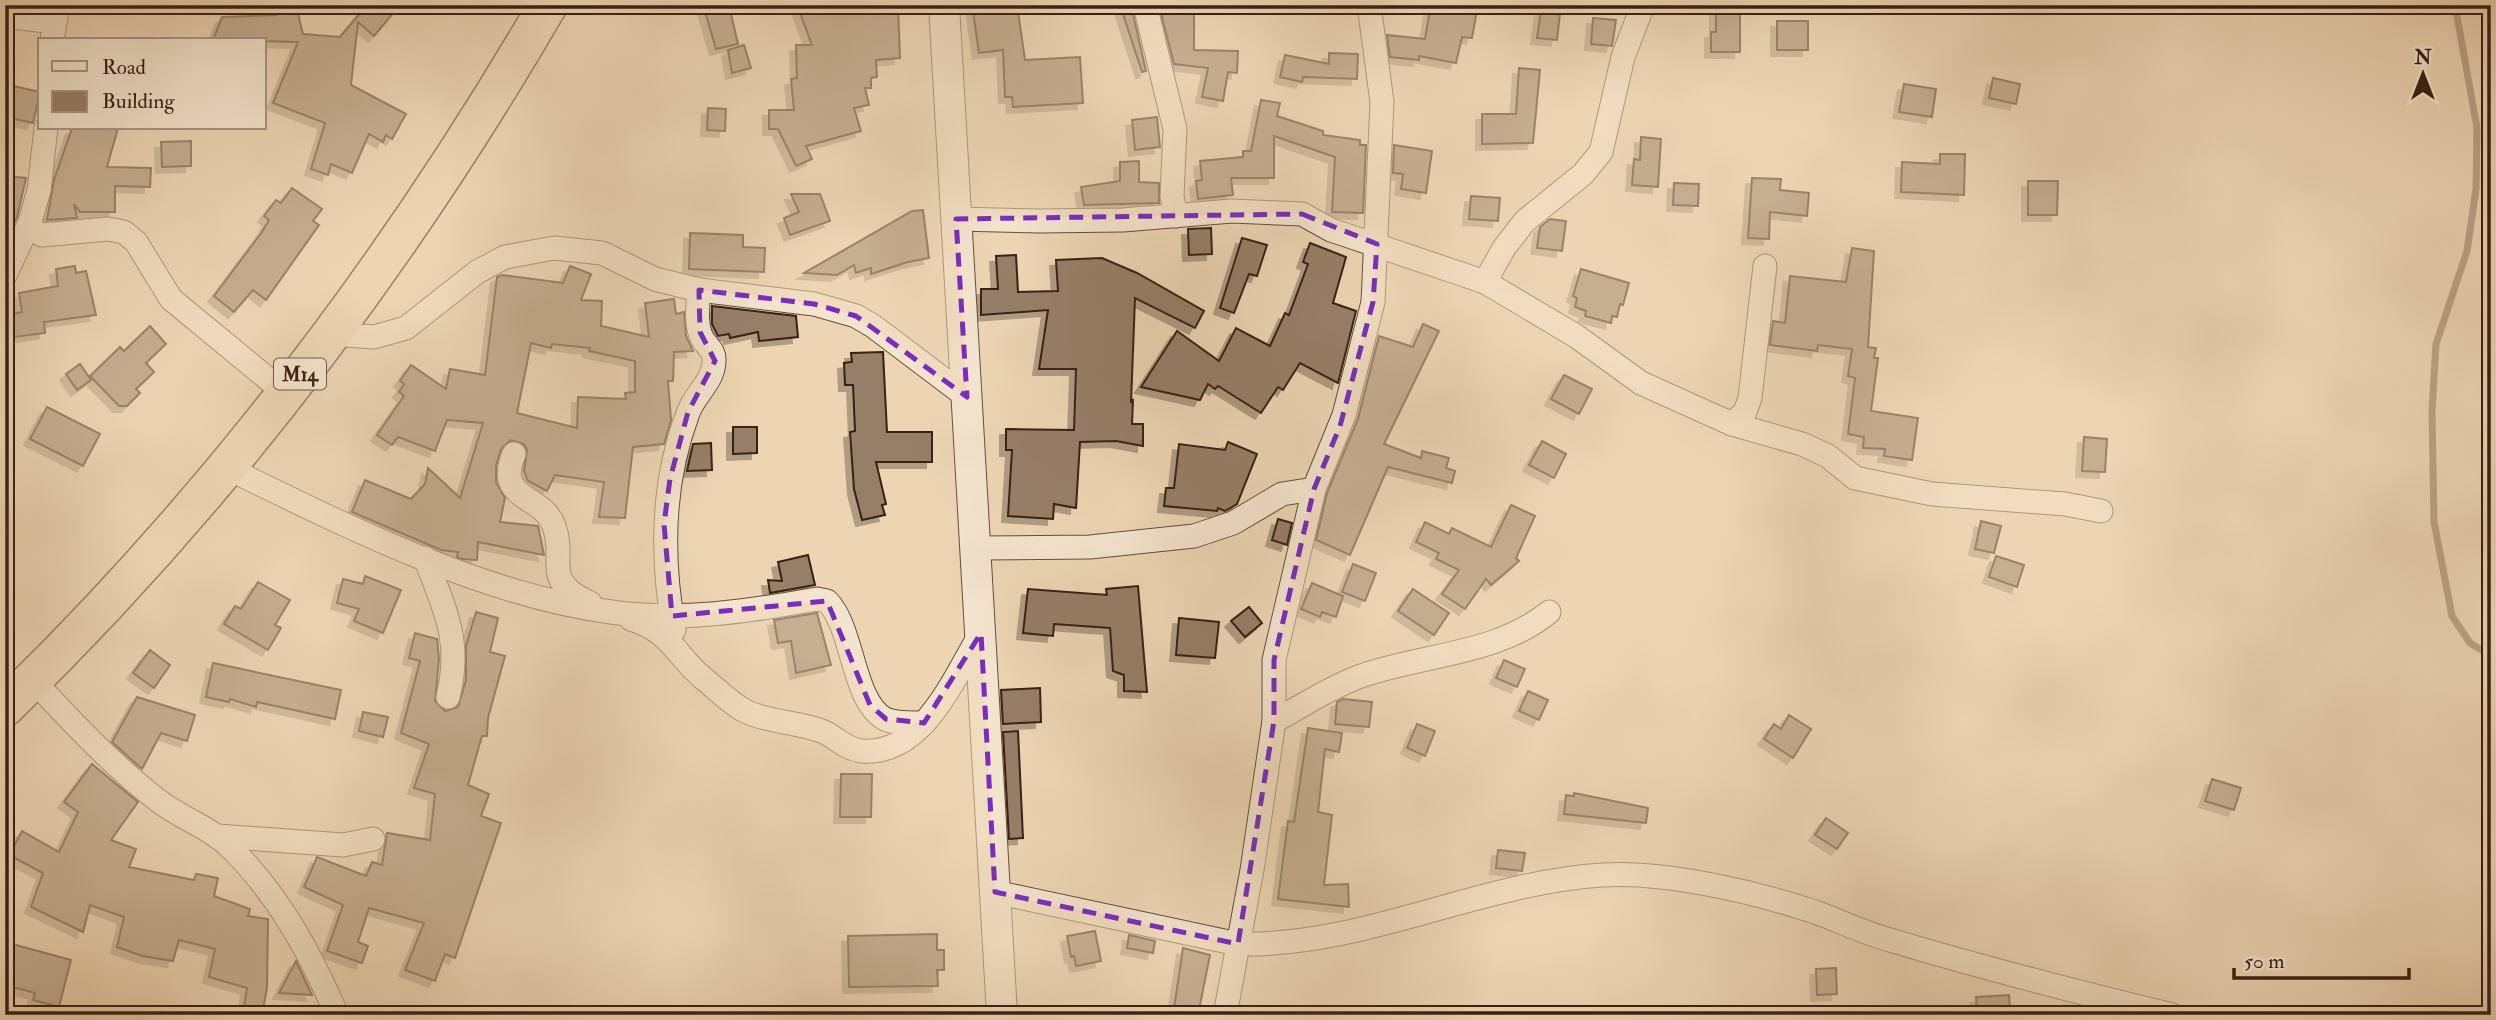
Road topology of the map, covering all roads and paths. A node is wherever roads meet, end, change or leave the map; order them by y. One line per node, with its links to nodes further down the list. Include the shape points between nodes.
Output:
1 (548, 5): 17 (highway, M14, via 444,174)
2 (944, 5): 10 (street)
3 (1145, 5): 9 (street, via 1175,129 1172,196)
4 (1368, 5): 12 (street, via 1382,102)
5 (1643, 5): 15 (street, via 1623,57 1601,152 1583,174 1525,221)
6 (5, 16): 7 (street)
7 (55, 22)
8 (46, 130): 11 (street)
9 (1176, 216): 10 (street, via 1040,222); 12 (street, via 1232,211 1302,214 1331,230)
10 (957, 219): 19 (street)
11 (30, 222): 14 (street); 18 (street, via 31,229 42,235 108,229 124,232 136,242 171,299)
12 (1377, 244): 15 (street); 23 (street, via 1373,302 1360,358 1344,415)
13 (1765, 266): 20 (street, via 1750,398 1745,412)
14 (5, 275)
15 (1485, 282): 20 (street, via 1576,336 1641,383)
16 (699, 290): 17 (street, via 655,279 602,253 555,248 505,257 477,272 406,328 374,337); 19 (street, via 814,304 856,316); 29 (street, via 700,332 715,361 688,412 670,480 664,524)
17 (331, 334): 18 (highway, M14)
18 (285, 393): 22 (highway, M14)
19 (967, 397): 25 (street)
20 (1732, 424): 24 (street, via 1802,444 1828,456 1855,478 1893,487)
21 (514, 454): 27 (street, via 509,476 514,489 542,508 554,525 559,577 569,592)
22 (225, 467): 26 (street); 32 (highway, M14)
23 (1314, 489): 25 (street, via 1282,494 1233,523 1194,536 1090,547); 35 (street, via 1275,660)
24 (2101, 511)
25 (976, 548): 30 (street)
26 (425, 558): 27 (street, via 508,590); 33 (street, via 454,638 454,675)
27 (611, 612): 29 (street); 31 (street, via 659,631)
28 (1549, 612): 35 (street, via 1517,635 1360,676)
29 (672, 616): 31 (street); 36 (street, via 827,601 838,617 870,705 886,719)
30 (981, 633): 36 (street); 39 (street)
31 (677, 647): 36 (street, via 695,671 746,711 824,732 843,746 880,749 905,740)
32 (33, 680): 34 (highway, M14); 37 (street, via 142,788)
33 (448, 697)
34 (5, 707)
35 (1275, 721): 40 (street)
36 (924, 723)
37 (217, 836): 38 (street, via 343,845); 41 (street, via 286,914 312,957)
38 (373, 839)
39 (995, 892): 40 (street); 42 (street)
40 (1238, 944): 43 (street); 44 (street, via 1274,945 1360,929 1520,886 1603,875 1655,878 1712,886 1814,912 1886,939 2025,979)
41 (337, 1015)
42 (1002, 1015)
43 (1225, 1015)
44 (2172, 1015)

